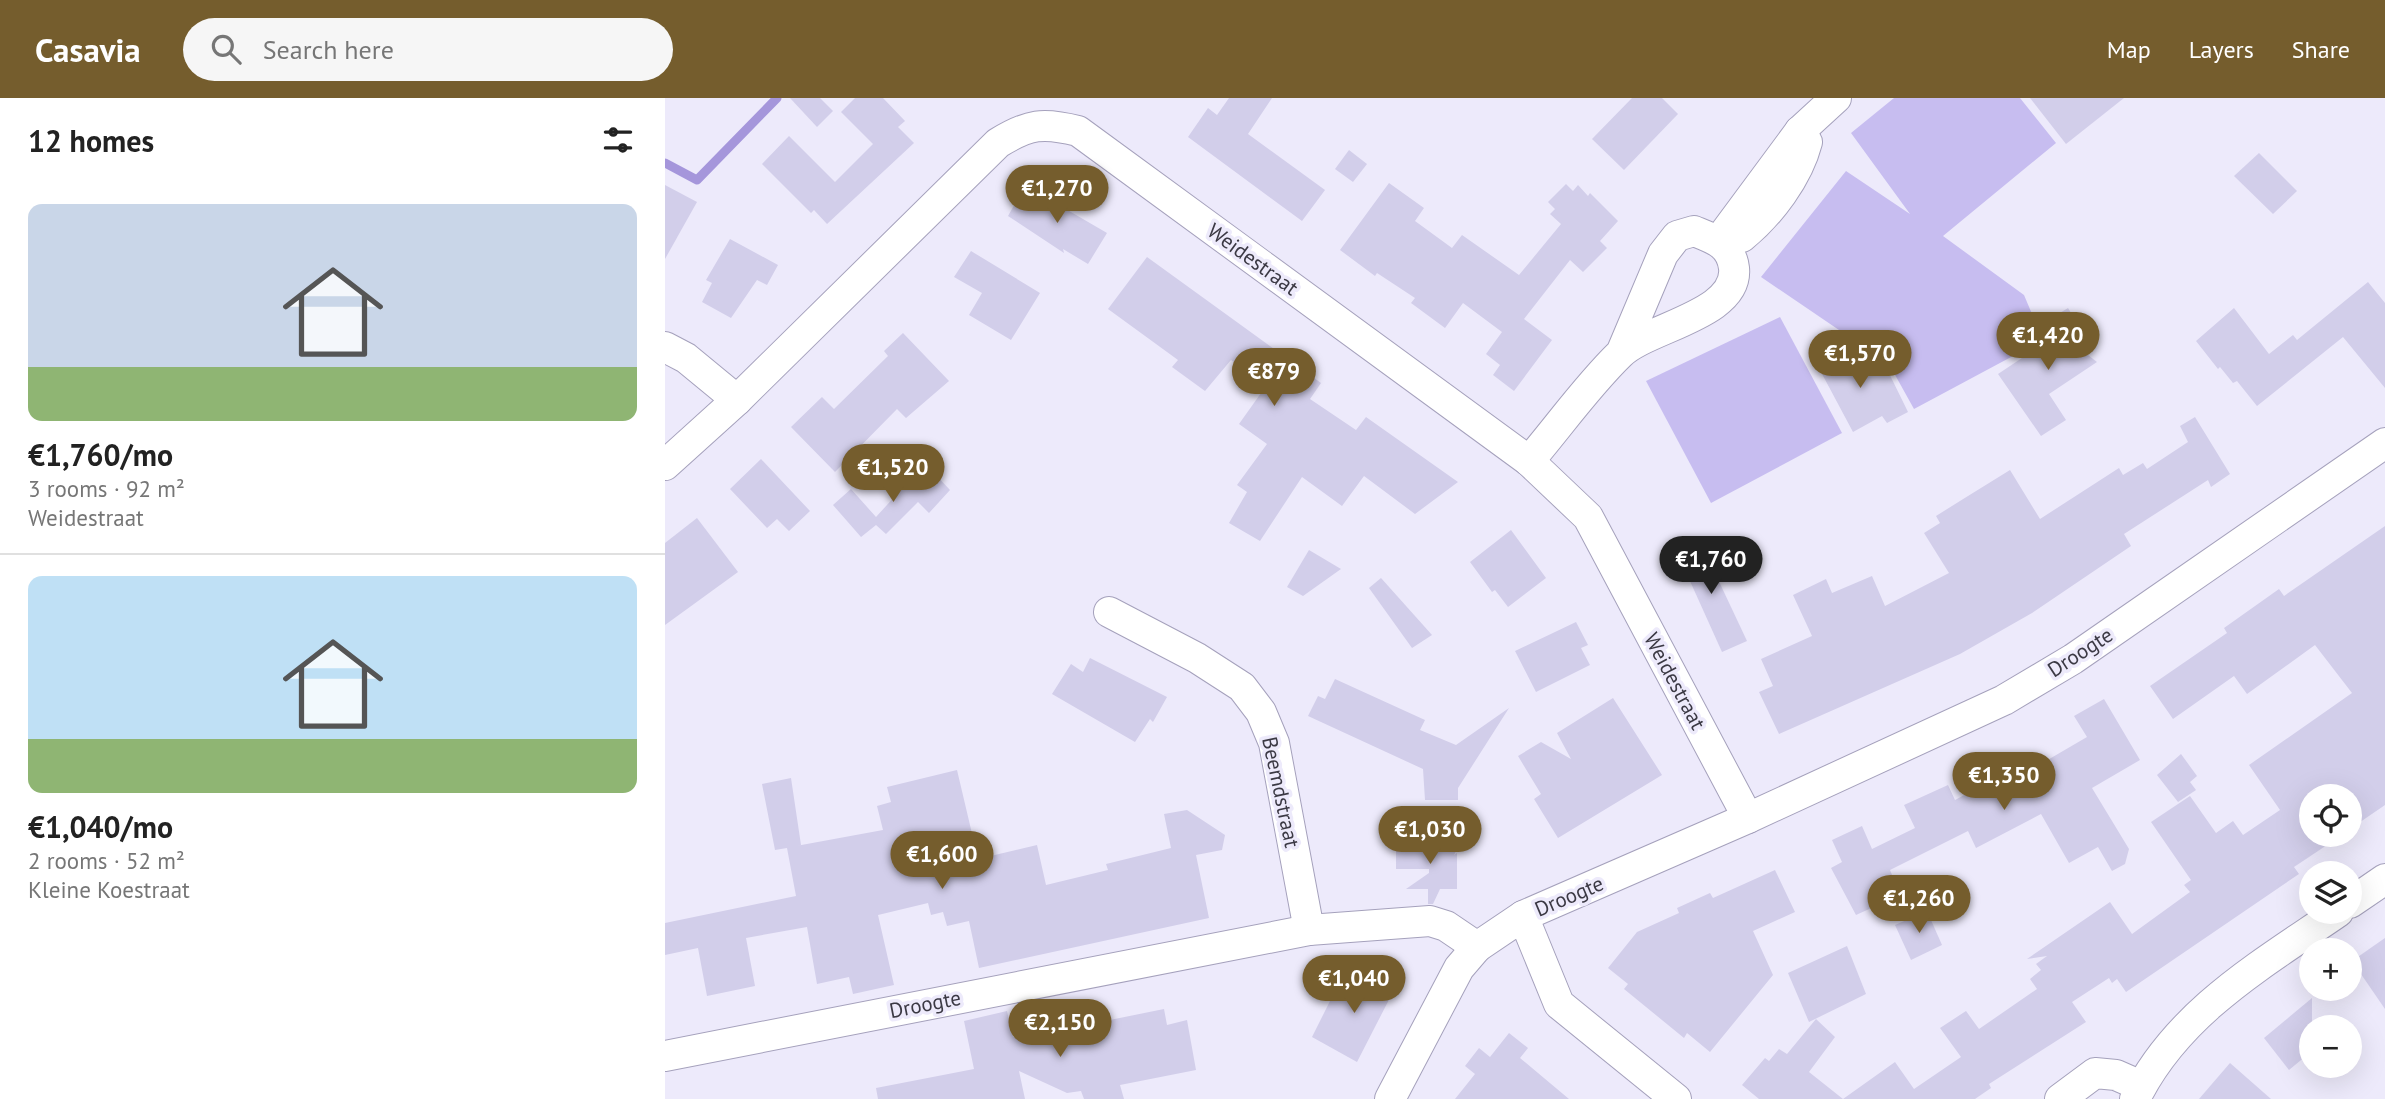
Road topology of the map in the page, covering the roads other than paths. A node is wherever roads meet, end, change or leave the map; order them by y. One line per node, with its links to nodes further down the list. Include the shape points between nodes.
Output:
1 (1836, 98): 2 (street, via 1800,131 1807,142 1801,165 1756,226 1738,240)
2 (1722, 243): 4 (street, via 1732,254 1729,292 1713,305); 4 (street, via 1694,231 1677,236 1663,254)
3 (665, 347): 5 (street)
4 (1622, 351): 7 (street)
5 (737, 400): 7 (street, Weidestraat, via 998,143 1024,127 1052,124 1078,131); 8 (street, Weidestraat)
6 (2385, 443): 10 (street, Droogte, via 2073,659 2004,700)
7 (1529, 461): 10 (street, Weidestraat, via 1588,517)
8 (665, 466)
9 (1109, 612): 15 (street, Beemdstraat, via 1242,687 1261,712 1274,743)
10 (1748, 818): 13 (street, Droogte)
11 (2385, 879): 12 (street)
12 (2362, 895)
13 (1523, 916): 16 (street, Droogte); 20 (street, via 1559,1004)
14 (2321, 924): 18 (street, via 2219,994 2179,1034)
15 (1308, 930): 16 (street, Droogte, via 1430,921); 17 (street, Droogte)
16 (1477, 947): 19 (street, via 1459,968)
17 (665, 1056)
18 (2138, 1093): 21 (street, via 2116,1075 2095,1073)
19 (1390, 1099)
20 (1676, 1099)
21 (2060, 1099)

